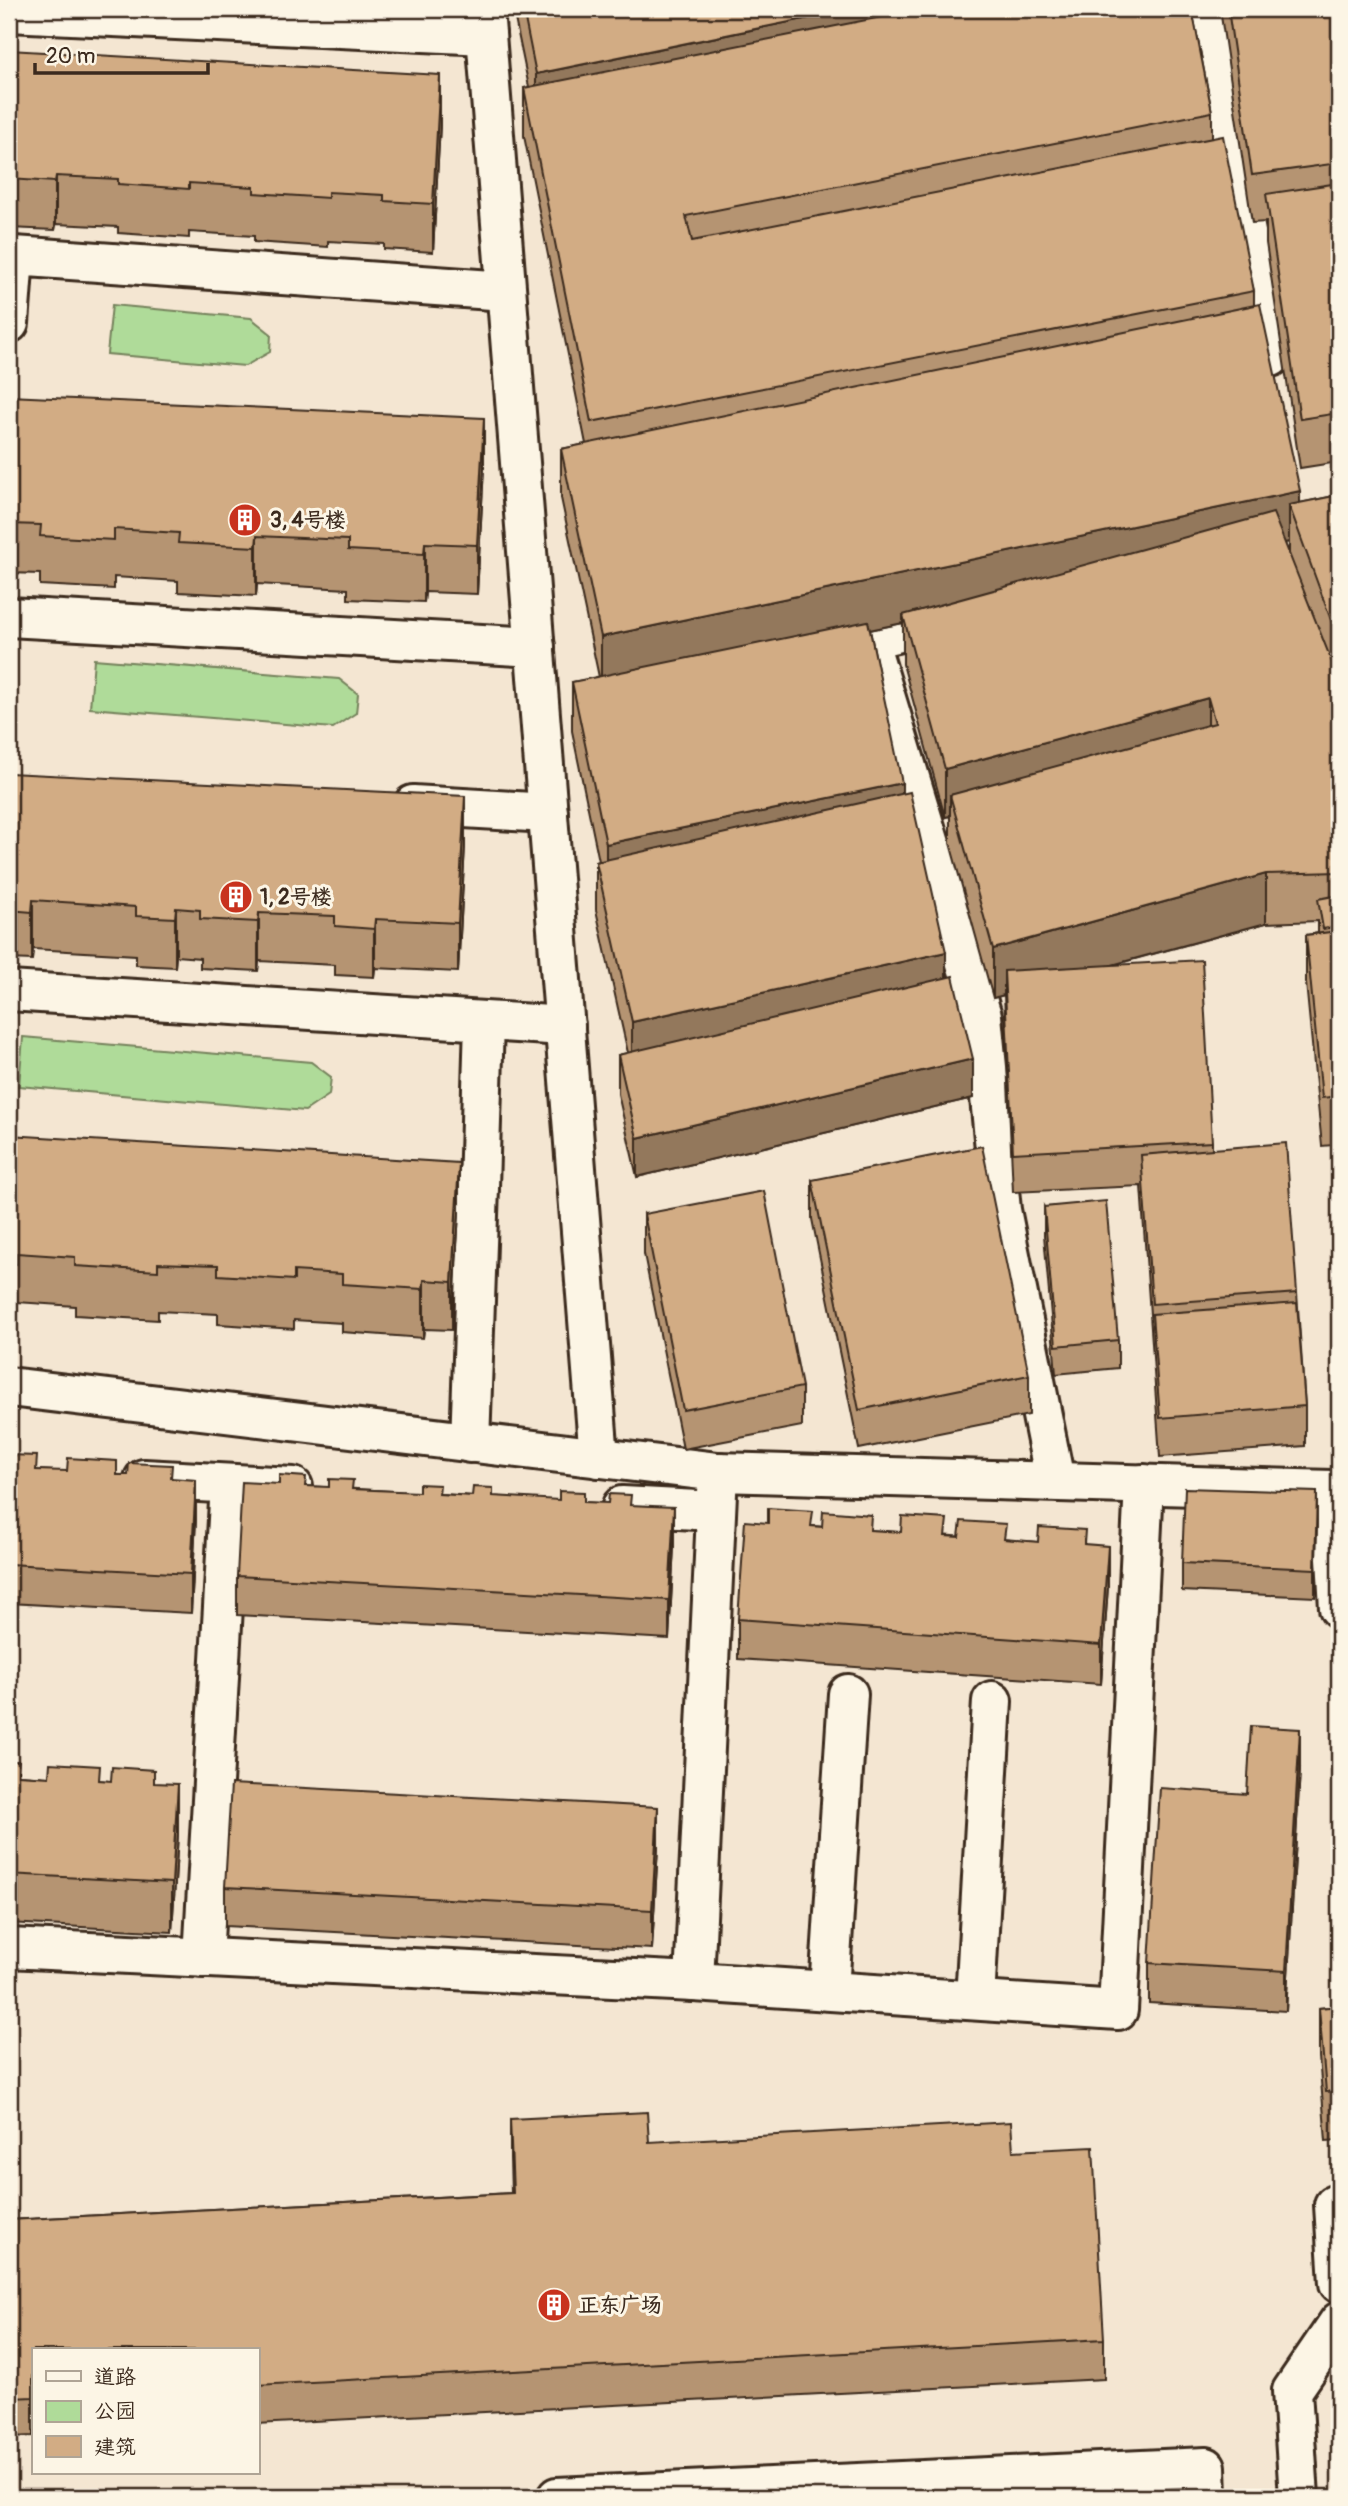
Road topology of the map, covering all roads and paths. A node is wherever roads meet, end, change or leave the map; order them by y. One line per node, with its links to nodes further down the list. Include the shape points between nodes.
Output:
1 (1201, 9): 6 (lane)
2 (9, 12): 3 (lane)
3 (485, 22): 4 (lane)
4 (506, 291): 5 (lane, via 14,256); 10 (lane, via 505,444)
5 (9, 323)
6 (1278, 391)
7 (988, 612): 9 (lane)
8 (9, 617): 10 (lane)
9 (868, 639): 11 (lane); 26 (lane, via 982,1016 1001,1210)
10 (535, 648): 13 (lane)
11 (803, 654)
12 (579, 704): 13 (lane)
13 (540, 713): 15 (lane)
14 (382, 803): 15 (lane)
15 (548, 813): 18 (lane)
16 (9, 991): 17 (lane)
17 (484, 1022): 18 (lane); 20 (lane)
18 (565, 1026): 23 (lane)
19 (369, 1179): 20 (lane)
20 (479, 1186): 22 (lane)
21 (9, 1387): 22 (lane)
22 (470, 1443): 23 (lane)
23 (599, 1458): 24 (lane)
24 (718, 1472): 26 (lane); 31 (lane)
25 (106, 1477): 27 (lane)
26 (1055, 1481): 28 (lane)
27 (230, 1484): 29 (lane); 36 (lane)
28 (1144, 1484): 32 (lane, via 1332,1490); 39 (lane, via 1118,2010)
29 (327, 1489)
30 (591, 1504): 31 (lane)
31 (716, 1511): 37 (lane)
32 (1339, 1608)
33 (848, 1694): 38 (lane)
34 (992, 1701): 39 (lane)
35 (9, 1948): 36 (lane)
36 (202, 1958): 37 (lane)
37 (694, 1982): 38 (lane)
38 (829, 1990): 39 (lane)
39 (975, 2000)
40 (1339, 2205): 41 (lane, via 1334,2205)
41 (1339, 2283)
42 (1339, 2322): 46 (lane, via 1292,2391)
43 (606, 2496): 44 (lane); 45 (lane, via 1206,2467)
44 (557, 2497)
45 (1207, 2497)
46 (1299, 2497)

